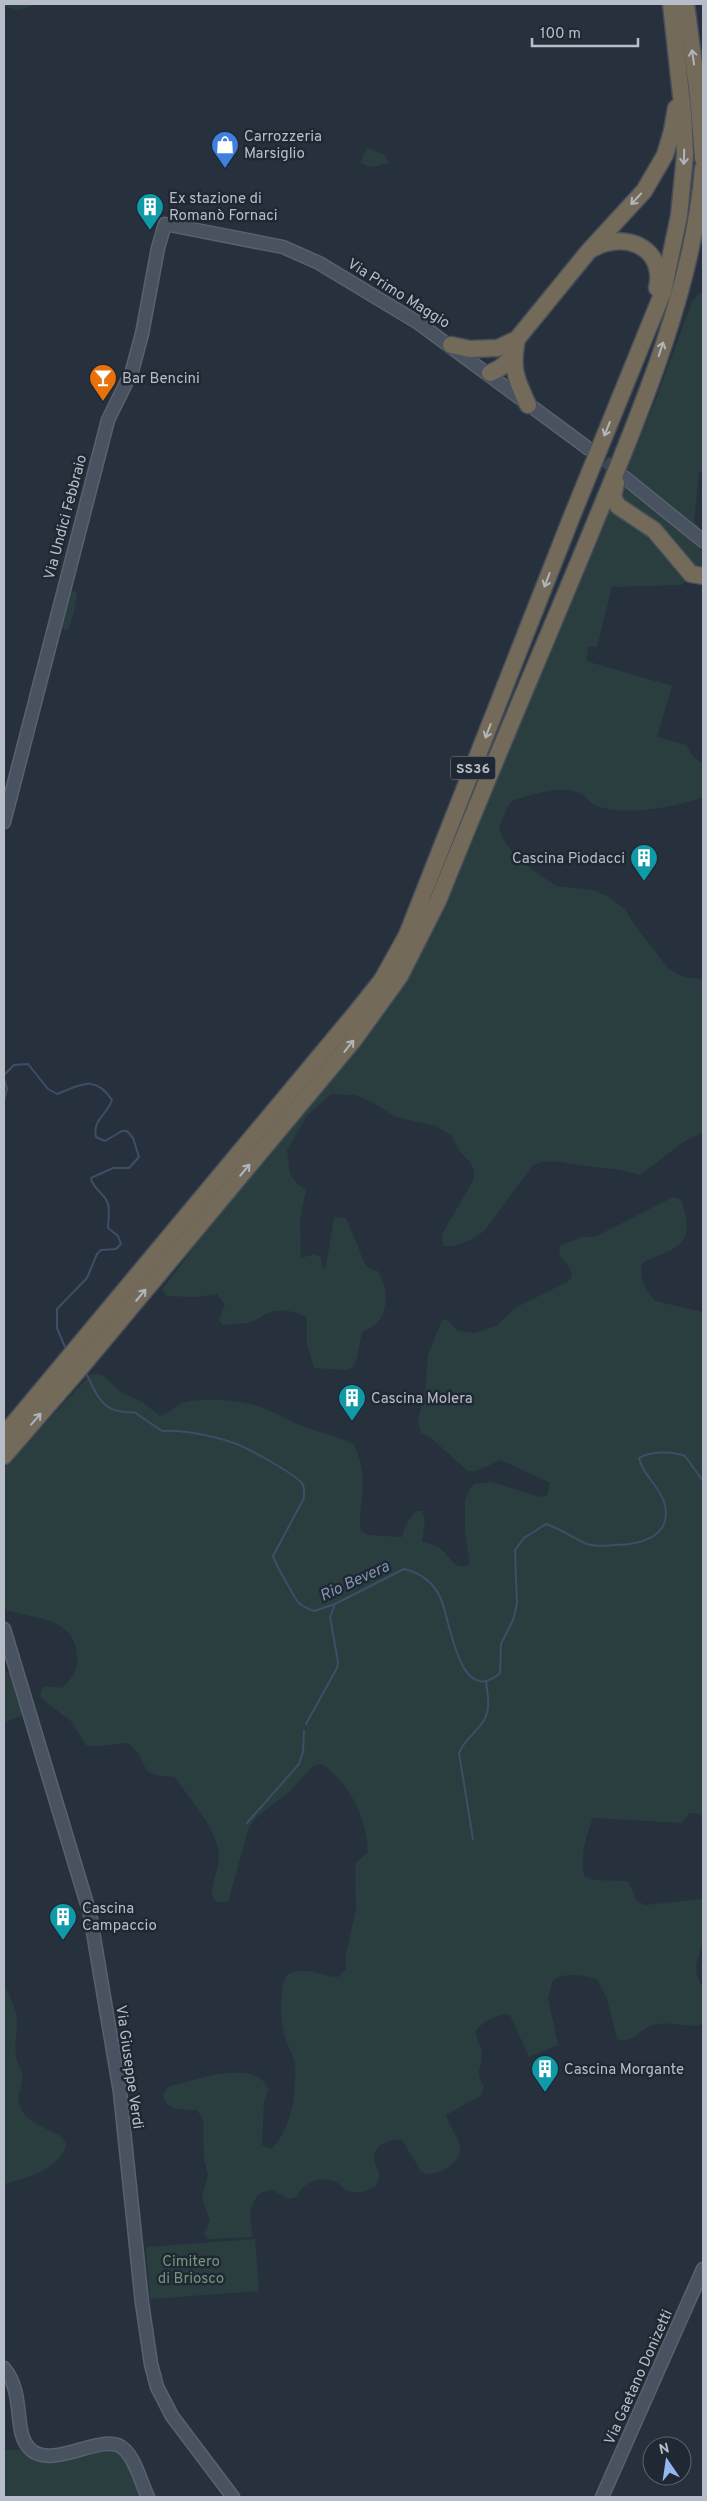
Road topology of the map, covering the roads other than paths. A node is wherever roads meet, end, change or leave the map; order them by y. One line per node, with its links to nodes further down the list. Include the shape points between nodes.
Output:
1 (667, 4): 7 (highway, one-way to 7, via 677,98 670,141 659,168 644,191)
2 (671, 4): 13 (highway, SS36, one-way to 13, via 684,113 685,155 679,216 663,292)
3 (686, 4): 4 (highway, one-way to 3)
4 (703, 158)
5 (703, 168): 12 (highway, SS36, one-way to 5, via 685,271 701,198)
6 (165, 224): 8 (street, Via Primo Maggio, via 283,247 369,291); 21 (street, Via Undici Febbraio, via 135,361 108,420)
7 (588, 252): 9 (highway); 13 (highway, via 602,243 614,240 628,242 648,252 659,271 656,293)
8 (451, 345): 10 (highway); 11 (street, Via Primo Maggio)
9 (515, 347): 10 (highway); 11 (highway, via 500,368); 14 (highway, via 514,375)
10 (498, 348): 11 (highway)
11 (490, 373): 14 (street, Via Primo Maggio)
12 (646, 396): 17 (highway, via 642,418 613,493 615,502); 20 (highway, SS36)
13 (620, 399): 22 (highway, SS36, one-way to 22, via 428,885 382,980)
14 (528, 405): 15 (street, Via Primo Maggio)
15 (589, 449)
16 (624, 477): 18 (street)
17 (624, 510): 19 (highway, via 654,530 691,574); 20 (highway, via 611,512 602,518 577,579)
18 (703, 541)
19 (703, 576)
20 (562, 602): 24 (highway, SS36, one-way to 20, via 353,1041 400,976 438,901)
21 (4, 822)
22 (10, 1420): 23 (highway, SS36)
23 (4, 1435)
24 (4, 1456)
25 (4, 1629): 29 (street, Via Giuseppe Verdi, via 90,1914 120,2092 142,2303 157,2387 172,2416)
26 (703, 2269): 30 (street, Via Gaetano Donizetti)
27 (4, 2368): 28 (street, via 18,2396 22,2434 32,2451 46,2456 109,2444 121,2446 130,2456)
28 (148, 2497)
29 (233, 2497)
30 (602, 2497)

